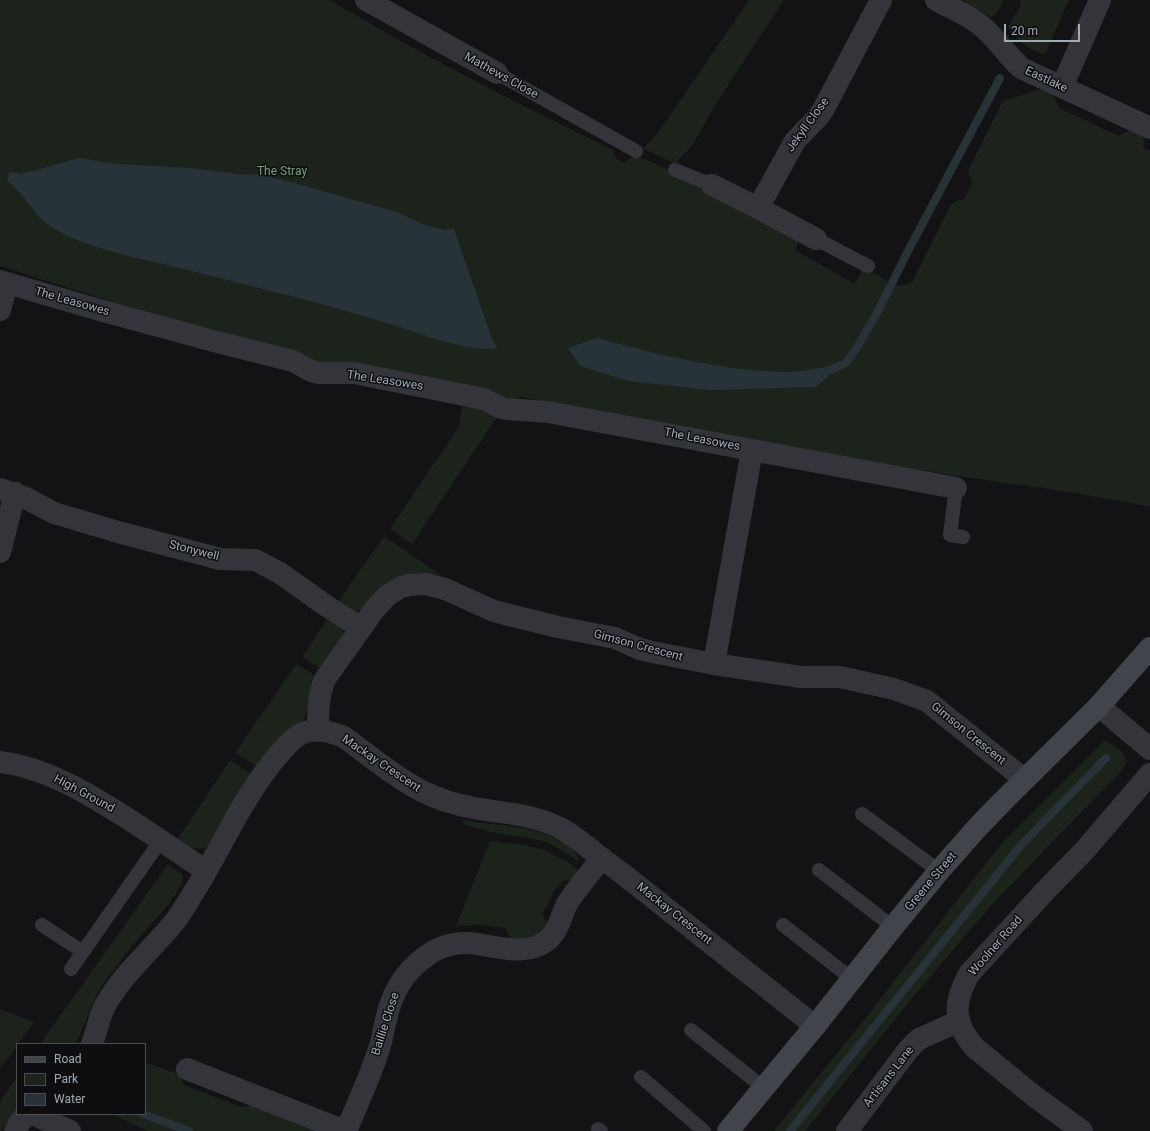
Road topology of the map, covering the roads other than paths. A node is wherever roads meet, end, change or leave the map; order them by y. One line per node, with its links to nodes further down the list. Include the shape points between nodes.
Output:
1 (366, 0): 5 (street, Mathews Close)
2 (881, 0): 11 (street, Jekyll Close, via 823,110 795,141)
3 (936, 0): 6 (street, Eastlake, via 977,22 1021,68)
4 (1100, 0): 6 (street)
5 (497, 73): 8 (lane, Mathews Close)
6 (1062, 87): 7 (street, Eastlake)
7 (1150, 128)
8 (636, 151)
9 (675, 170): 10 (lane)
10 (712, 185): 11 (street)
11 (758, 208): 12 (street)
12 (816, 239): 13 (lane)
13 (868, 266)
14 (4, 282): 15 (street); 16 (street, The Leasowes, via 283,358 319,373 354,373 484,399 506,409 548,412)
15 (0, 310)
16 (752, 450): 17 (street, The Leasowes); 23 (street, The Leasowes)
17 (956, 488): 19 (lane, The Leasowes, via 950,535)
18 (8, 491): 20 (street, Stonywell); 21 (street, Stonywell, via 54,513 118,532 220,559 255,560 280,573)
19 (963, 537)
20 (0, 552)
21 (361, 628): 23 (street, Gimson Crescent, via 393,591 409,585 426,584 445,589 509,616 615,638 640,649); 25 (street, Gimson Crescent, via 325,679 320,692)
22 (1150, 648): 24 (street, Greene Street)
23 (714, 664): 29 (street, Gimson Crescent, via 801,677 840,677 894,689 928,701)
24 (1099, 706): 26 (street); 29 (street, Greene Street)
25 (318, 731): 32 (street, Mackay Crescent, via 344,737 392,774 422,792 459,805 528,816 543,821 572,835); 34 (street, Mackay Crescent, via 295,737 265,771)
26 (1150, 749)
27 (0, 762): 31 (street, High Ground, via 43,773 73,786)
28 (1150, 774): 42 (street, Woolner Road, via 1085,850 969,974 959,998)
29 (1024, 779): 35 (street, Greene Street)
30 (862, 814): 35 (lane)
31 (161, 840): 34 (street, High Ground); 39 (lane)
32 (602, 858): 43 (street, Mackay Crescent); 53 (street, Baillie Close, via 566,906 555,933 542,944 518,950 456,944 435,951 415,966 401,982 390,1005 378,1052)
33 (818, 870): 38 (lane)
34 (206, 871): 45 (street, Mackay Crescent, via 176,920 110,997 101,1013)
35 (939, 871): 38 (street, Greene Street)
36 (42, 924): 39 (lane)
37 (783, 925): 41 (lane)
38 (893, 927): 41 (street, Greene Street)
39 (83, 952): 40 (lane)
40 (71, 969)
41 (852, 979): 43 (street, Greene Street)
42 (959, 1021): 56 (street, Artisans Lane, via 919,1039); 57 (street, Woolner Road, via 962,1032 974,1048)
43 (816, 1026): 48 (street, Greene Street)
44 (691, 1030): 48 (lane)
45 (92, 1043)
46 (187, 1069): 53 (street, Baillie Close)
47 (641, 1077): 54 (lane)
48 (764, 1088): 55 (street, Greene Street)
49 (27, 1115): 51 (street)
50 (35, 1115): 52 (street)
51 (15, 1131)
52 (70, 1131)
53 (346, 1131)
54 (704, 1131)
55 (728, 1131)
56 (847, 1131)
57 (1082, 1131)

